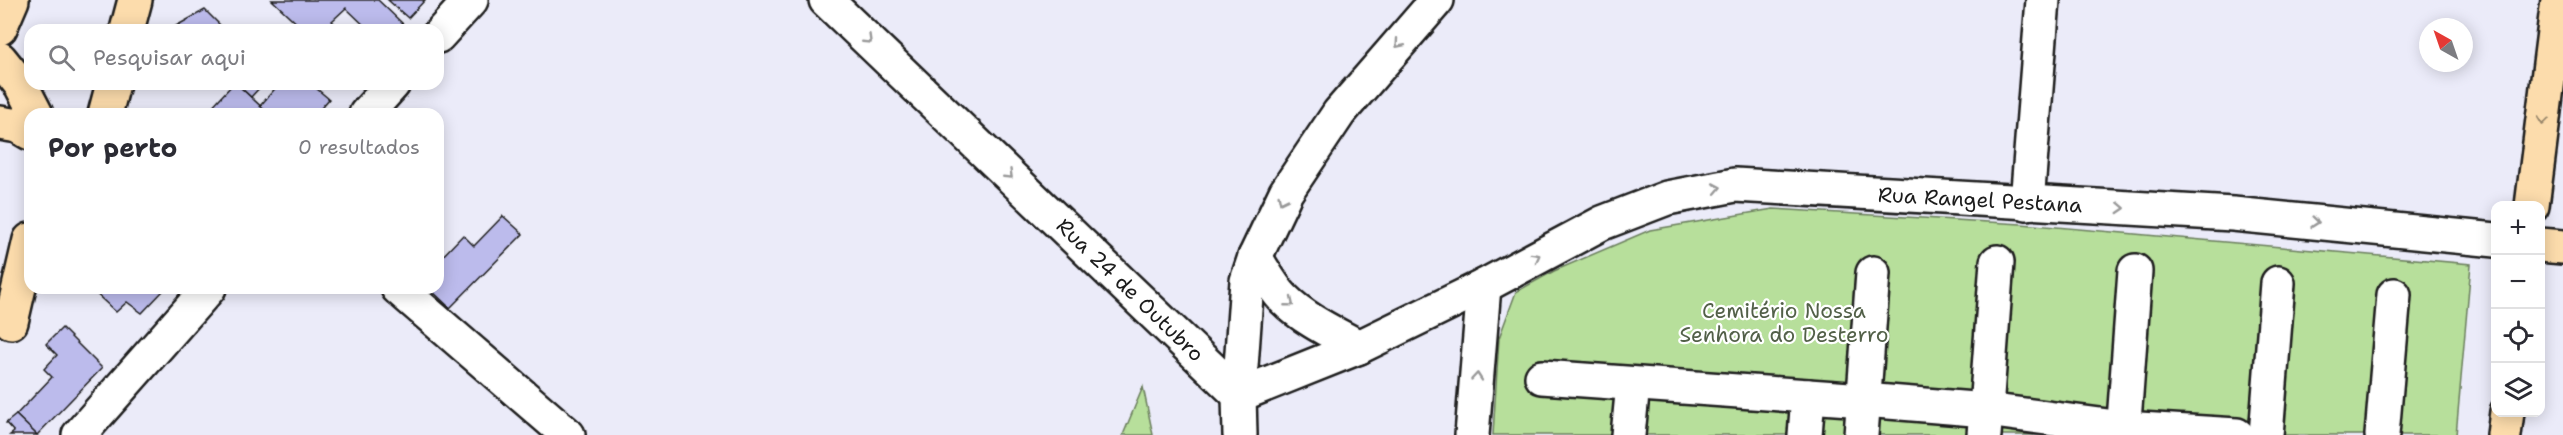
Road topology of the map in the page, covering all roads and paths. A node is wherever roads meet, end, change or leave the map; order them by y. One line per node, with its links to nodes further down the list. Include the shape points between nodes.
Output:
1 (12, 0): 9 (main road)
2 (135, 0): 8 (main road)
3 (471, 0): 10 (street)
4 (825, 0): 39 (street, Rua 24 de Outubro, one-way to 39)
5 (1437, 0): 24 (street, one-way to 24, via 1340,113 1286,192)
6 (2043, 0): 20 (street)
7 (2558, 0): 19 (main road, one-way to 19)
8 (129, 24)
9 (0, 28)
10 (444, 29)
11 (0, 59): 14 (main road)
12 (111, 90): 15 (main road)
13 (388, 90): 16 (street)
14 (33, 108)
15 (107, 108)
16 (371, 108)
17 (0, 123): 18 (main road)
18 (24, 130)
19 (2533, 201)
20 (2027, 203): 21 (street, Rua Rangel Pestana, one-way to 21, via 2233,214); 30 (street, Rua Rangel Pestana, one-way to 20, via 1613,219 1667,198 1735,185)
21 (2491, 240)
22 (2545, 245): 23 (main road)
23 (2563, 247)
24 (1255, 257): 36 (street, one-way to 36, via 1284,300); 39 (street, via 1247,281)
25 (1997, 262): 43 (street)
26 (24, 263): 35 (main road)
27 (2135, 271): 44 (street)
28 (1873, 273): 41 (street)
29 (2278, 283): 53 (street)
30 (1484, 286): 36 (street); 48 (street, one-way to 30)
31 (26, 294): 35 (main road)
32 (204, 294): 45 (street)
33 (405, 294): 46 (street)
34 (2394, 295): 54 (street)
35 (6, 331)
36 (1359, 347): 39 (street)
37 (1542, 377): 38 (street)
38 (1634, 384): 40 (street); 49 (street)
39 (1239, 395): 47 (street)
40 (1808, 396): 41 (street); 50 (street)
41 (1864, 400): 43 (street); 51 (street)
42 (2506, 417): 55 (main road)
43 (1985, 423): 44 (street)
44 (2123, 431): 52 (street)
45 (79, 435)
46 (568, 435)
47 (1240, 435)
48 (1472, 435)
49 (1628, 435)
50 (1805, 435)
51 (1861, 435)
52 (2237, 435)
53 (2266, 435)
54 (2382, 435)
55 (2504, 435)

